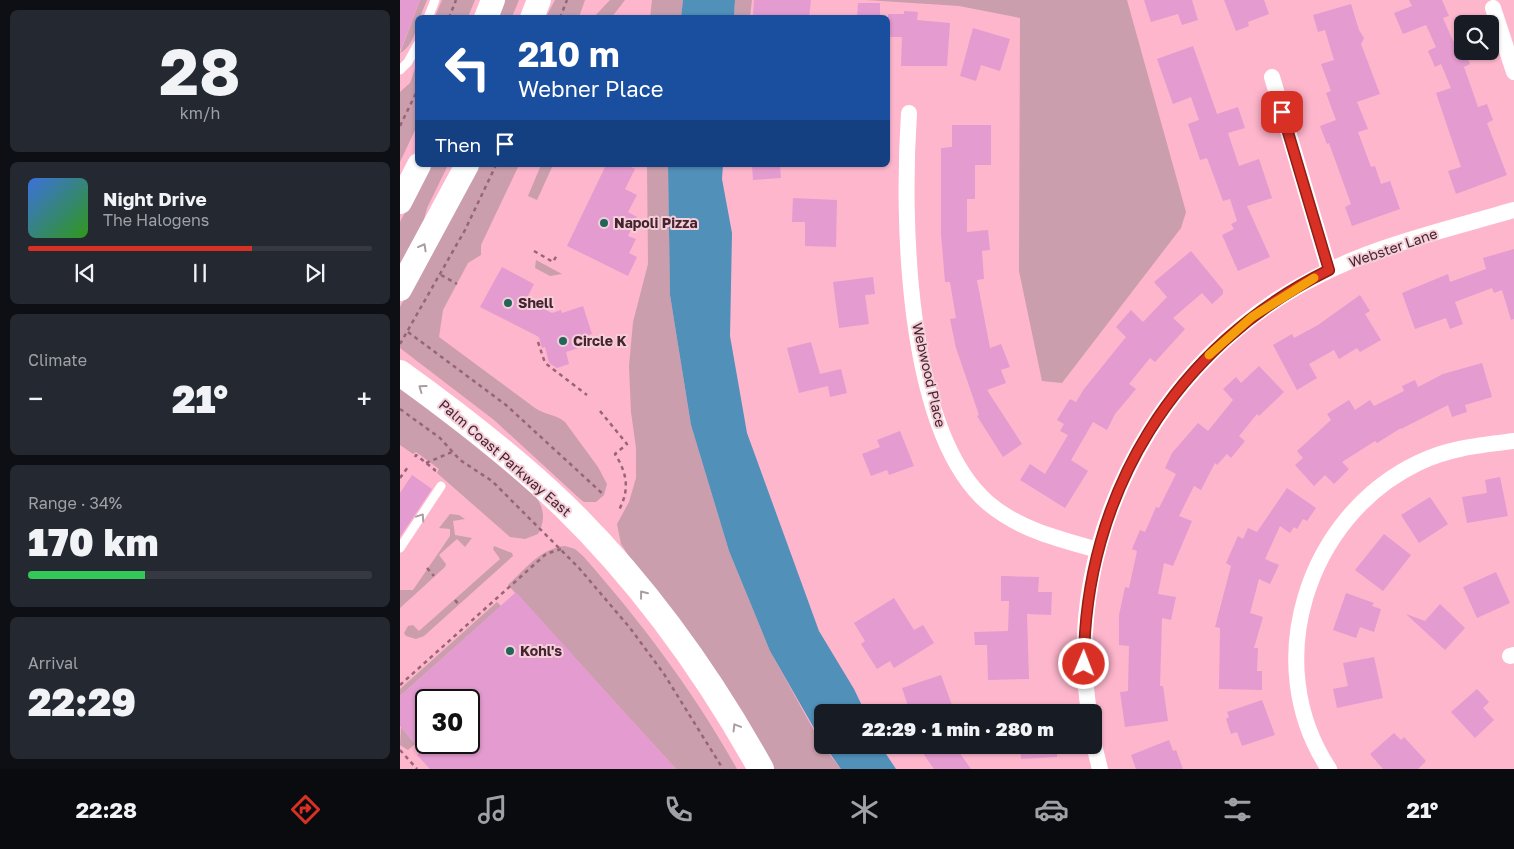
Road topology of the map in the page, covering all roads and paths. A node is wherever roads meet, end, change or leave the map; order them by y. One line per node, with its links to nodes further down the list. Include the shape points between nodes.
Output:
1 (435, 0): 7 (lane)
2 (456, 0): 8 (path)
3 (492, 0): 9 (main road)
4 (539, 0): 10 (main road)
5 (566, 0): 11 (path)
6 (1494, 8): 14 (street)
7 (429, 15)
8 (450, 15)
9 (487, 15)
10 (533, 15)
11 (561, 15)
12 (415, 49): 13 (lane)
13 (400, 70)
14 (1514, 72)
15 (1272, 77): 26 (street)
16 (415, 95): 18 (path)
17 (909, 112): 49 (street, Webwood Place, via 906,224 912,292 926,378 947,445 968,482 999,512 1030,530)
18 (400, 126)
19 (418, 167): 22 (main road)
20 (466, 167): 29 (main road, one-way to 20)
21 (495, 167): 27 (path)
22 (400, 202)
23 (1514, 210): 26 (street, Webster Lane)
24 (534, 251): 25 (path, via 553,262)
25 (557, 255)
26 (1329, 270): 49 (street, Webster Lane, via 1252,317 1219,345 1178,389 1128,469)
27 (441, 274): 28 (path); 30 (path)
28 (457, 284)
29 (400, 289)
30 (408, 332): 32 (path); 45 (path, via 506,405)
31 (538, 342): 34 (path, via 545,363)
32 (400, 344)
33 (400, 373): 60 (main road, Palm Coast Parkway East, one-way to 33, via 688,653 619,565 521,467)
34 (588, 395)
35 (400, 409): 38 (path, via 440,438)
36 (600, 411): 46 (path, via 627,444 615,454 623,467 627,485)
37 (1514, 440): 62 (street, via 1432,456 1402,472 1361,504 1328,545 1306,590 1296,657 1303,714)
38 (452, 452): 40 (path); 48 (path, via 492,481)
39 (415, 457): 40 (path)
40 (426, 463): 42 (path)
41 (408, 467): 43 (path)
42 (434, 472)
43 (400, 478)
44 (441, 486): 47 (lane, one-way to 44)
45 (604, 495)
46 (619, 510)
47 (400, 548)
48 (560, 548): 54 (path, via 546,554); 59 (path, via 625,622 664,674)
49 (1098, 550): 55 (street, Webster Lane, via 1085,632)
50 (428, 568): 51 (path)
51 (434, 576)
52 (454, 600): 53 (path)
53 (459, 605)
54 (400, 684)
55 (1087, 704)
56 (400, 750): 58 (path)
57 (1096, 754): 61 (street)
58 (417, 769)
59 (723, 769)
60 (761, 769)
61 (1100, 769)
62 (1330, 769)

